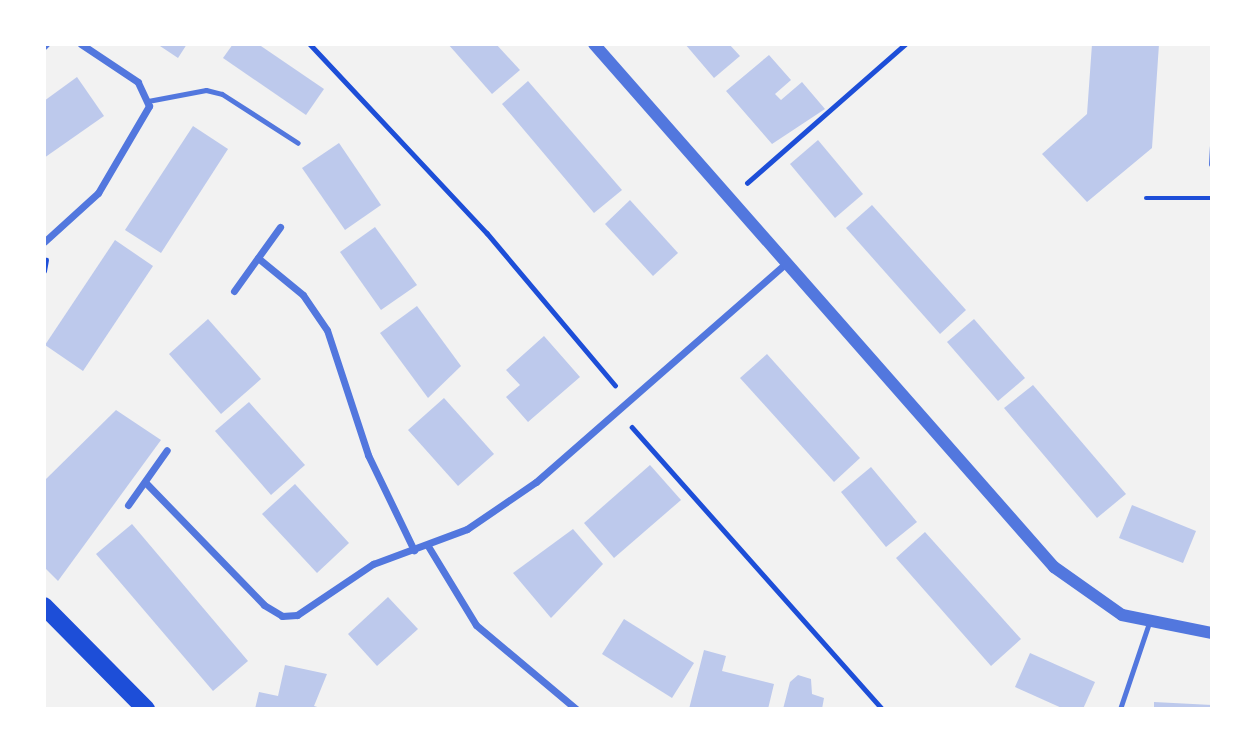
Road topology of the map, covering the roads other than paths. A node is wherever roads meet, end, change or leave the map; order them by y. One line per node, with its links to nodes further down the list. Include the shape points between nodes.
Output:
1 (81, 44): 3 (street, via 138,82)
2 (594, 44): 10 (street)
3 (148, 101): 4 (lane, via 206,90 222,94); 8 (street, via 142,126 98,193)
4 (298, 143)
5 (1212, 146): 6 (lane)
6 (1211, 164)
7 (280, 227): 9 (street)
8 (44, 242)
9 (258, 258): 11 (street); 16 (street, via 303,295 327,330 361,439)
10 (784, 265): 15 (street, via 536,482 467,530); 18 (street, via 1054,567 1095,600)
11 (234, 291)
12 (167, 450): 13 (street)
13 (145, 482): 14 (street); 16 (street, via 251,593 282,615 298,615 373,564)
14 (128, 505)
15 (428, 546): 16 (street); 21 (street, via 476,625)
16 (414, 550)
17 (44, 606): 20 (main road)
18 (1149, 623): 19 (street); 22 (lane)
19 (1212, 633)
20 (146, 709)
21 (576, 709)
22 (1120, 709)

